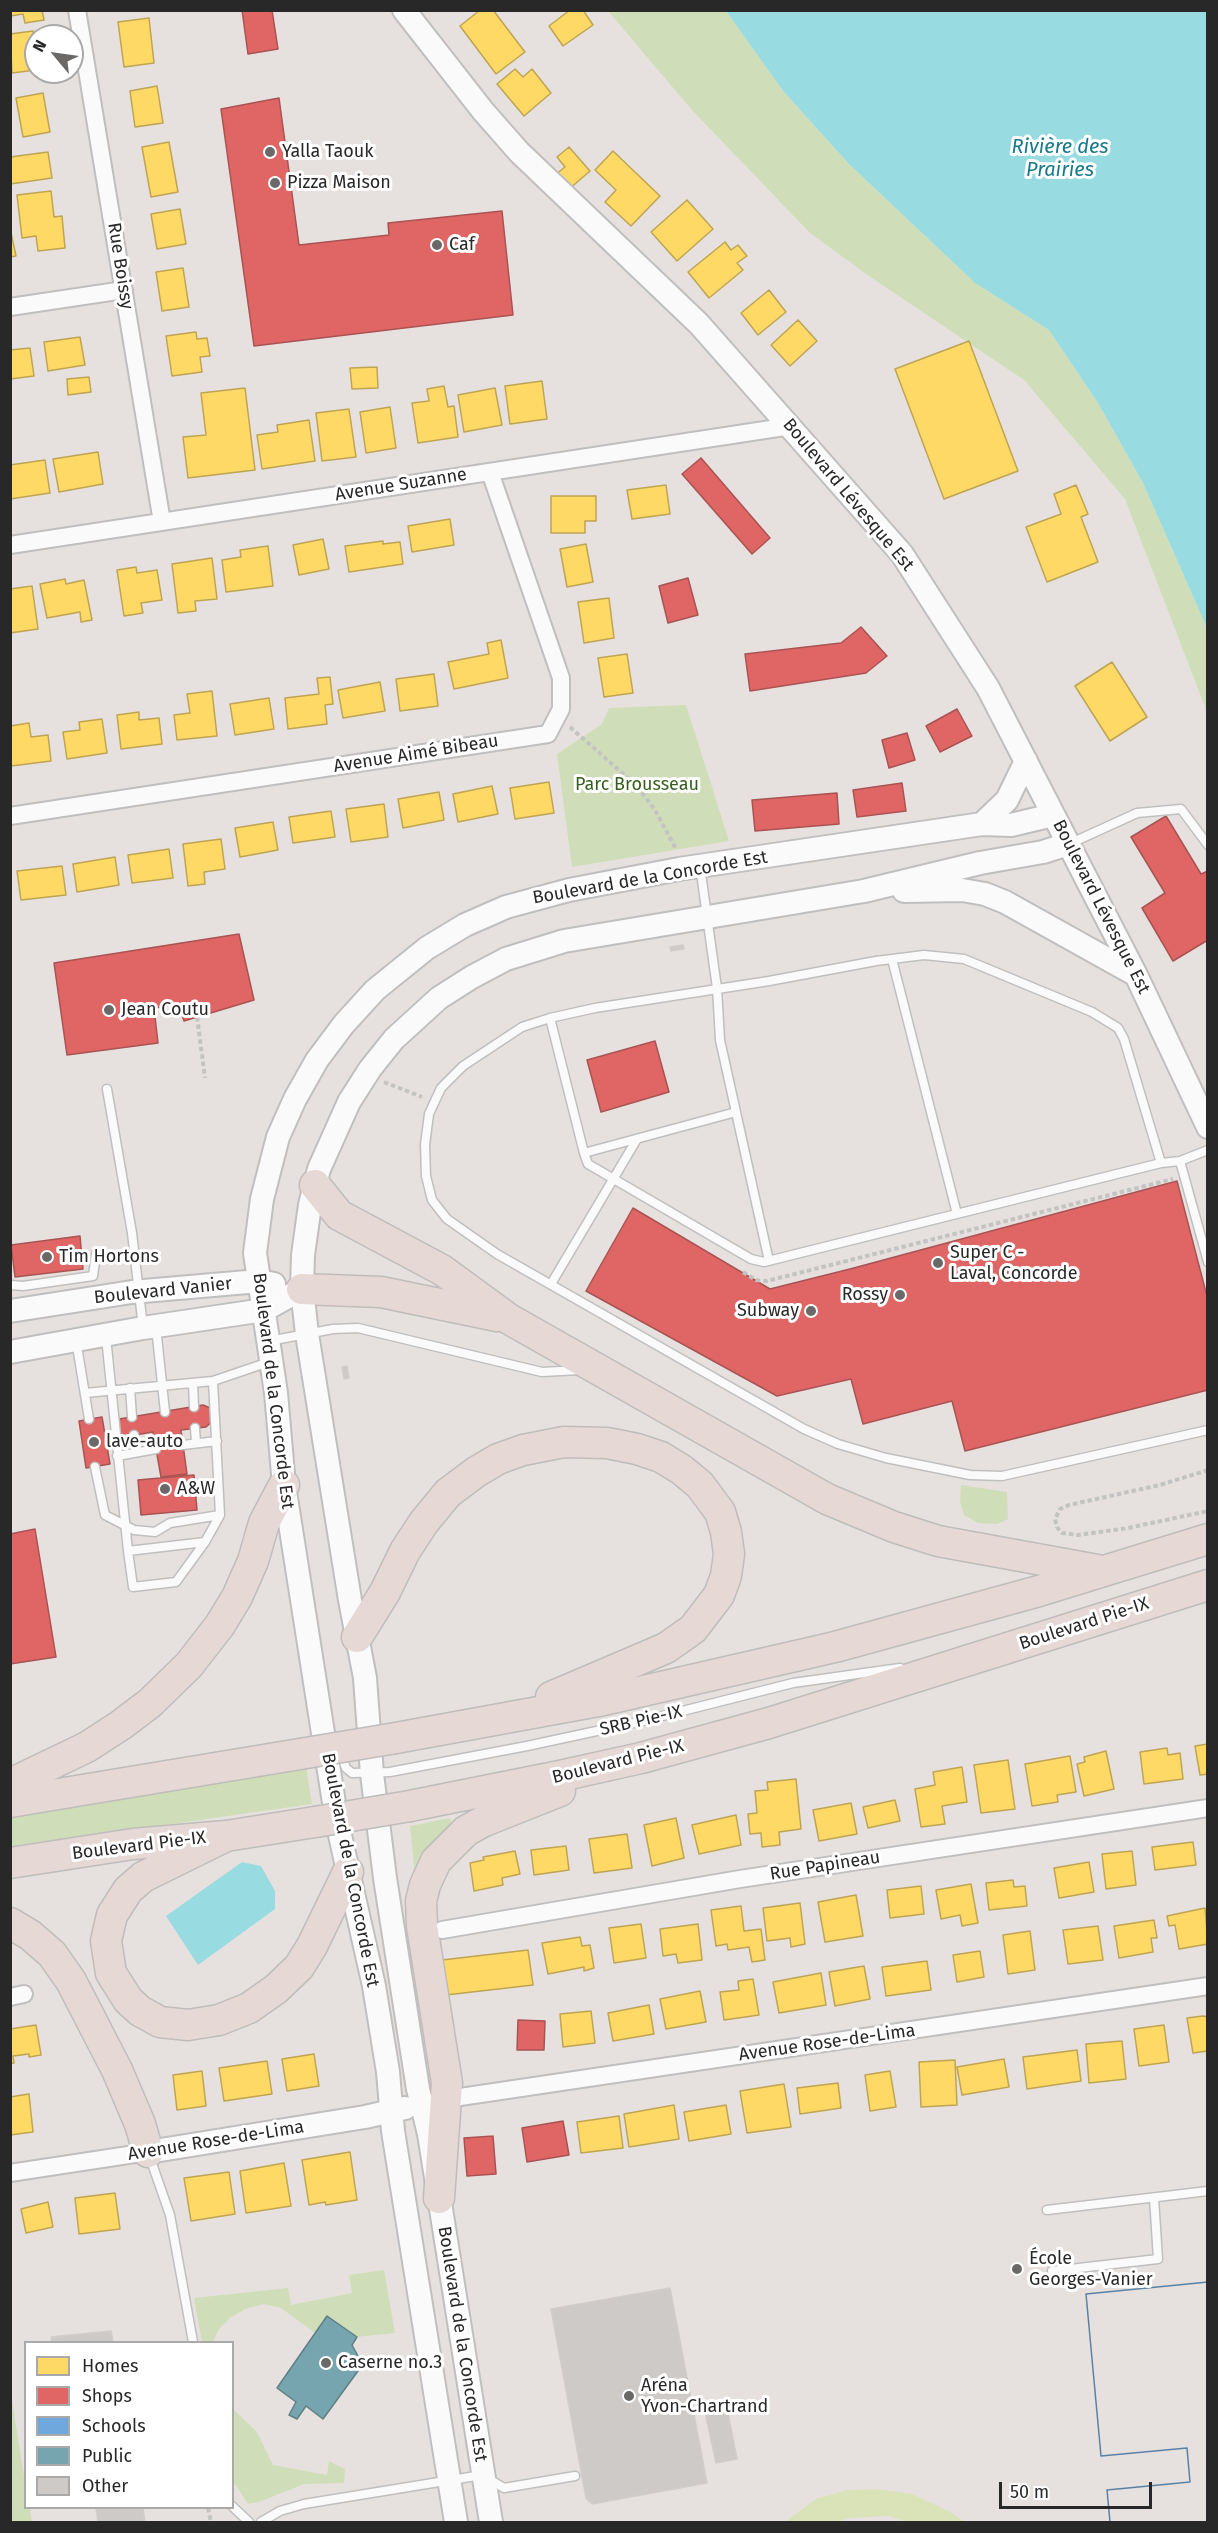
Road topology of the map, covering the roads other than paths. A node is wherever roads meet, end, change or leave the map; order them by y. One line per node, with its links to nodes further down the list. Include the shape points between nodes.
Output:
1 (77, 10): 3 (street, Rue Boissy)
2 (404, 10): 5 (street, Boulevard Lévesque Est, via 519,152 699,324)
3 (124, 290): 4 (street); 7 (street, Rue Boissy)
4 (10, 307)
5 (791, 426): 6 (street, Avenue Suzanne); 9 (street, Boulevard Lévesque Est, via 902,554 982,677)
6 (490, 472): 7 (street, Avenue Suzanne); 11 (street, Avenue Aimé Bibeau, via 561,678 561,710 548,734)
7 (162, 522): 8 (street, Avenue Suzanne)
8 (10, 545)
9 (1026, 761): 10 (street, Boulevard Lévesque Est); 12 (street, via 1006,800)
10 (1053, 814): 12 (street, Boulevard de la Concorde Est, via 1011,825); 13 (street, Boulevard Lévesque Est)
11 (10, 816)
12 (982, 824): 15 (street, Boulevard de la Concorde Est)
13 (1068, 844): 14 (lane, via 1137,813 1181,809); 16 (street, Boulevard de la Concorde Est); 19 (street, Boulevard Lévesque Est)
14 (1208, 845)
15 (700, 866): 17 (lane); 36 (street, Boulevard de la Concorde Est, via 569,890 506,907 427,948 375,990 317,1060 278,1137 257,1232)
16 (864, 891): 17 (street, Boulevard de la Concorde Est); 19 (street, via 962,890 985,894)
17 (708, 917): 20 (lane); 31 (street, Boulevard de la Concorde Est, via 544,946 488,968 447,993 394,1039 358,1085 332,1135)
18 (892, 959): 20 (lane); 29 (lane, via 964,959 1114,1024 1124,1039); 32 (lane)
19 (1136, 975): 24 (street, Boulevard Lévesque Est)
20 (717, 988): 21 (lane); 23 (lane, via 720,1040)
21 (550, 1018): 27 (lane); 37 (lane, via 522,1027 449,1079 433,1102 425,1145 428,1188 437,1209 474,1239)
22 (108, 1089): 40 (lane)
23 (736, 1112): 25 (lane); 34 (lane)
24 (1208, 1127)
25 (637, 1139): 27 (lane); 30 (lane)
26 (1208, 1150): 28 (lane)
27 (584, 1153): 30 (lane, via 588,1164)
28 (1180, 1161): 29 (lane); 35 (lane)
29 (1161, 1163): 32 (lane)
30 (613, 1179): 34 (lane, via 751,1259); 37 (lane)
31 (315, 1185): 39 (street, Boulevard de la Concorde Est, via 303,1255); 43 (highway, via 339,1215 442,1269)
32 (957, 1214): 34 (lane)
33 (96, 1254): 38 (lane, via 93,1276)
34 (769, 1261)
35 (1208, 1262)
36 (259, 1281): 39 (street, Boulevard Vanier); 40 (street, Boulevard Vanier); 41 (street, Boulevard de la Concorde Est)
37 (551, 1284): 62 (lane, via 804,1429 886,1458 1002,1476)
38 (10, 1285)
39 (302, 1289): 41 (street, Boulevard Vanier); 43 (highway, via 381,1292); 45 (street, Boulevard de la Concorde Est)
40 (139, 1292): 42 (street, Boulevard Vanier); 44 (lane)
41 (264, 1310): 44 (street, Boulevard Vanier); 48 (street, Boulevard de la Concorde Est)
42 (10, 1311)
43 (509, 1319): 50 (highway)
44 (149, 1327): 46 (street, Boulevard Vanier); 53 (lane)
45 (307, 1334): 48 (lane); 50 (lane, via 358,1328 542,1372); 79 (street, Boulevard de la Concorde Est)
46 (106, 1335): 47 (street, Boulevard Vanier); 55 (lane)
47 (76, 1340): 49 (street, Boulevard Vanier); 56 (lane)
48 (271, 1351): 51 (lane); 71 (street, Boulevard de la Concorde Est)
49 (10, 1352)
50 (598, 1369): 77 (highway, via 810,1490 869,1518 962,1547)
51 (213, 1382): 52 (lane); 64 (lane)
52 (193, 1383): 53 (lane); 57 (lane)
53 (162, 1385): 54 (lane); 58 (lane)
54 (130, 1388): 55 (lane); 59 (lane)
55 (112, 1390): 56 (lane); 69 (lane)
56 (85, 1394): 60 (lane)
57 (194, 1407)
58 (165, 1412)
59 (132, 1417)
60 (89, 1419)
61 (195, 1428): 65 (lane)
62 (1208, 1430)
63 (134, 1435): 68 (lane)
64 (217, 1440): 65 (lane); 72 (lane)
65 (196, 1443): 66 (lane)
66 (183, 1445)
67 (156, 1449): 68 (lane)
68 (136, 1452): 69 (lane)
69 (117, 1456): 73 (lane)
70 (95, 1467): 73 (lane, via 105,1515)
71 (284, 1485): 84 (street, Boulevard de la Concorde Est); 87 (highway, via 264,1523 237,1597 183,1672 150,1703 103,1737)
72 (220, 1515): 73 (lane, via 170,1523 155,1532 134,1530); 75 (lane)
73 (124, 1523): 76 (lane)
74 (1208, 1539): 77 (highway)
75 (205, 1542): 76 (lane); 76 (lane, via 176,1582 133,1587)
76 (128, 1551)
77 (1103, 1571): 83 (highway, via 835,1647)
78 (1208, 1585): 80 (highway, Boulevard Pie-IX)
79 (357, 1637): 83 (highway, via 434,1508 457,1485 498,1460 550,1444 607,1443 650,1453 692,1477 715,1503 728,1543 726,1576 708,1612 693,1629 666,1648); 86 (street, Boulevard de la Concorde Est, via 365,1678)
80 (982, 1657): 81 (lane); 85 (highway, Boulevard Pie-IX)
81 (922, 1665)
82 (911, 1667): 86 (lane, SRB Pie-IX, via 793,1683 643,1721)
83 (493, 1722): 88 (highway, bridge)
84 (322, 1731): 86 (lane, SRB Pie-IX, via 342,1755 349,1771 356,1775); 92 (street, Boulevard de la Concorde Est)
85 (640, 1758): 90 (highway, Boulevard Pie-IX, bridge, via 473,1795); 96 (highway, via 475,1826 454,1841 432,1868 423,1893 421,1917 446,2074)
86 (372, 1774): 96 (street, Boulevard de la Concorde Est, via 387,1889)
87 (10, 1784)
88 (10, 1802)
89 (1208, 1808): 94 (street, Rue Papineau, via 740,1879)
90 (226, 1836): 91 (highway, Boulevard Pie-IX, via 133,1844); 92 (highway, via 143,1877 128,1890 112,1915 106,1941 111,1973 128,2000 160,2022 188,2025 219,2020 249,2008 276,1989 312,1946)
91 (10, 1863)
92 (348, 1872): 97 (street, Boulevard de la Concorde Est, via 374,1986)
93 (10, 1923): 98 (highway, via 52,1954 71,1981 117,2070)
94 (442, 1930)
95 (1208, 1986): 96 (street, Avenue Rose-de-Lima)
96 (434, 2102): 97 (street, Avenue Rose-de-Lima); 101 (highway)
97 (391, 2111): 98 (street, Avenue Rose-de-Lima); 108 (street, Boulevard de la Concorde Est)
98 (148, 2152): 99 (street, Avenue Rose-de-Lima); 105 (lane, via 170,2216)
99 (10, 2173)
100 (1208, 2191): 102 (lane)
101 (439, 2198): 106 (street, Boulevard de la Concorde Est)
102 (1154, 2198): 103 (lane); 104 (lane, via 1158,2259)
103 (1047, 2210)
104 (1052, 2271)
105 (193, 2341)
106 (482, 2475): 107 (lane, via 504,2488); 108 (lane); 113 (street, Boulevard de la Concorde Est)
107 (575, 2476)
108 (448, 2481): 111 (lane, via 304,2504 280,2511); 112 (street, Boulevard de la Concorde Est)
109 (234, 2508): 110 (lane)
110 (249, 2523)
111 (261, 2523)
112 (456, 2523)
113 (491, 2523)

